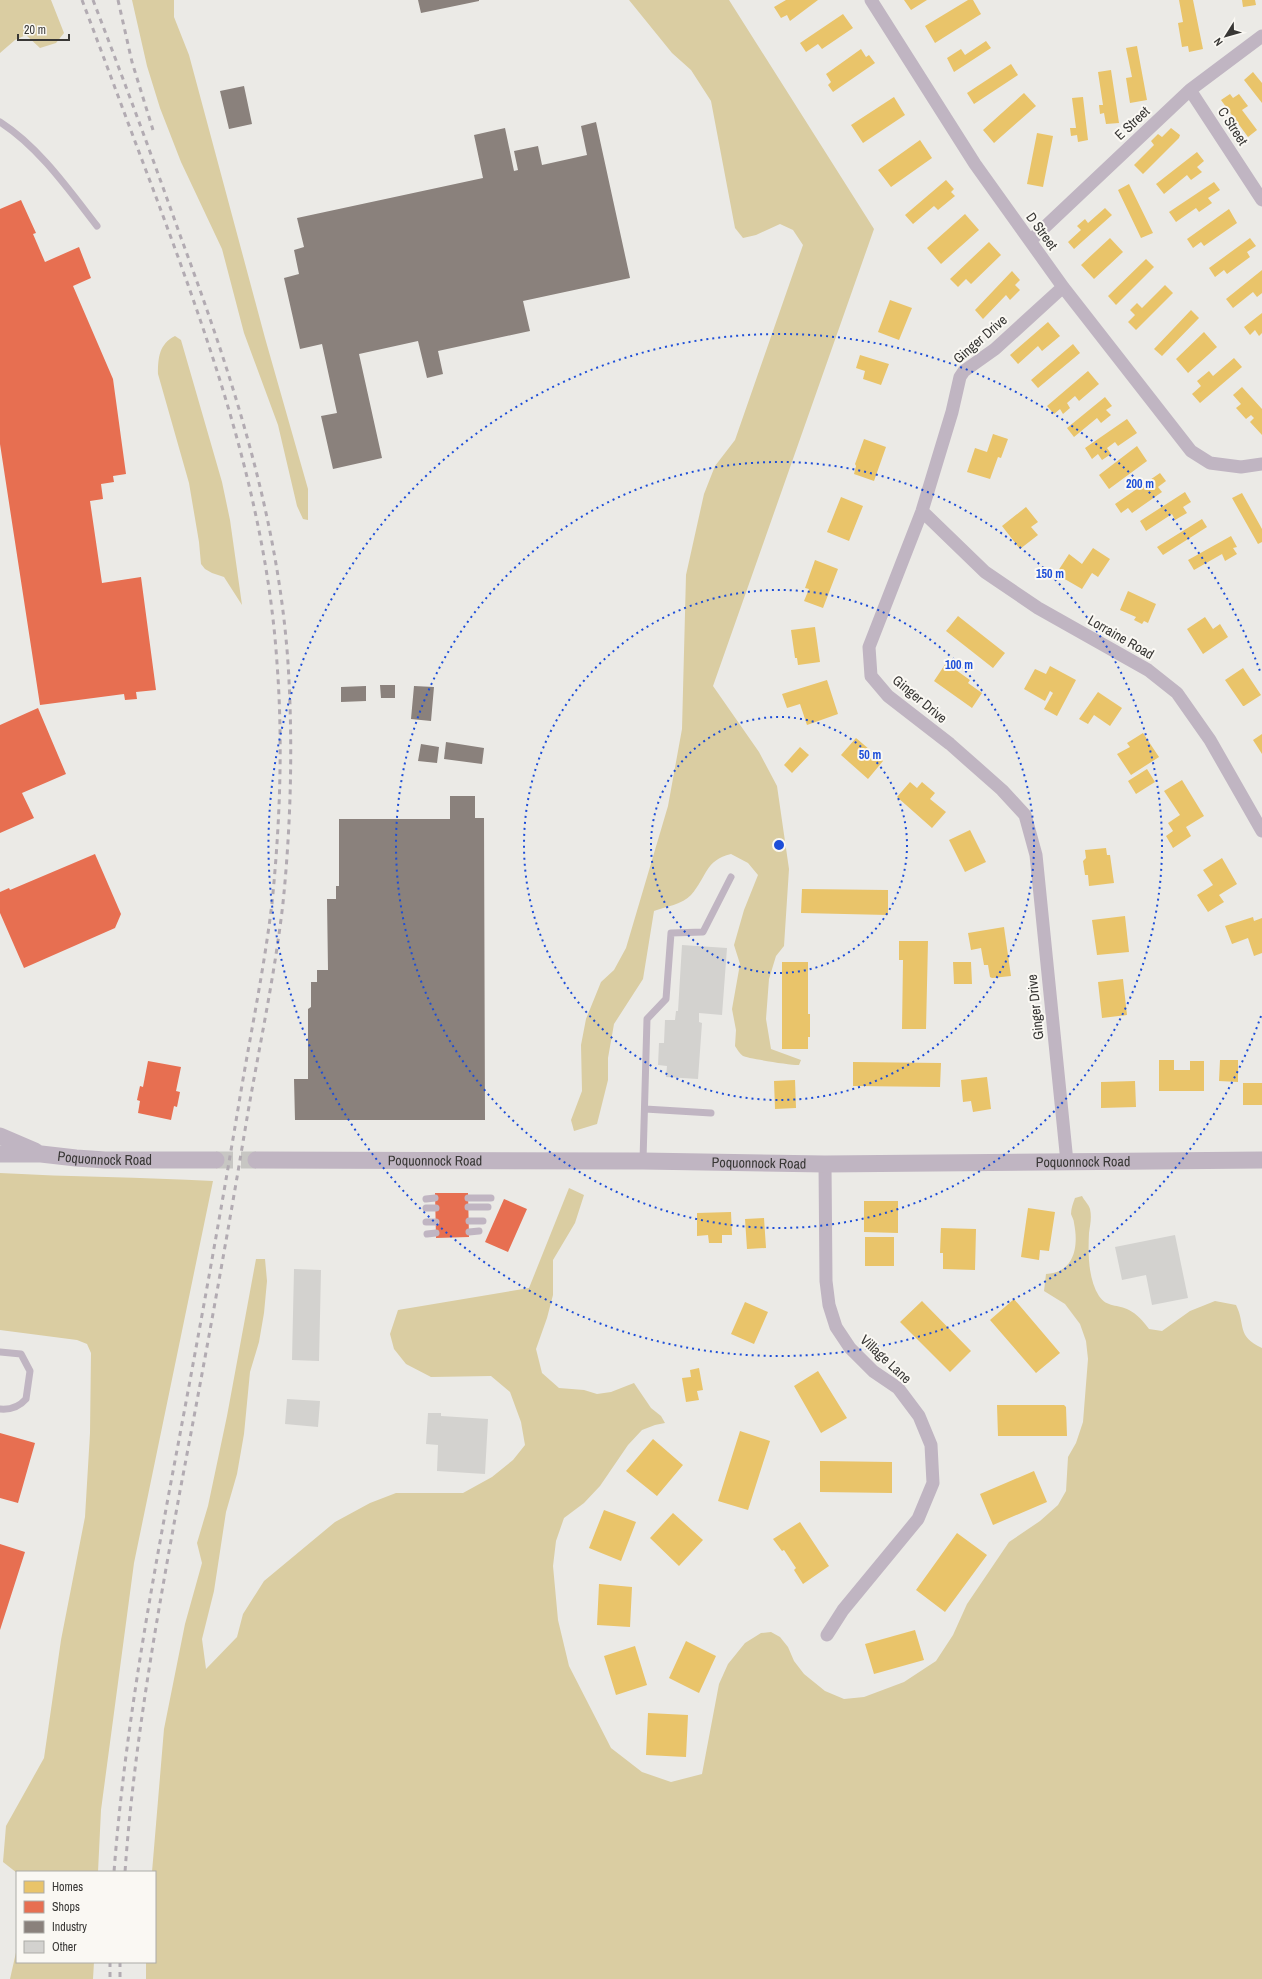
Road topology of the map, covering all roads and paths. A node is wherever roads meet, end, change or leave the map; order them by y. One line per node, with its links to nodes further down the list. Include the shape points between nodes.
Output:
1 (870, 0): 7 (street, D Street, via 975,164)
2 (1262, 36): 3 (street, E Street)
3 (1190, 90): 5 (street, C Street); 7 (street, E Street)
4 (0, 122): 6 (lane, via 46,165)
5 (1262, 200)
6 (97, 226)
7 (1030, 241): 8 (street, D Street)
8 (1063, 287): 9 (street, D Street, via 1191,451 1210,463 1241,467); 10 (street, Ginger Drive, via 960,377)
9 (1262, 464)
10 (922, 512): 11 (street, Lorraine Road, via 985,572 1038,608 1148,670 1177,693 1210,740); 22 (street, Ginger Drive, via 869,647 871,676 888,696 950,744 1002,790 1025,815 1036,855)
11 (1262, 831)
12 (731, 877): 13 (lane, via 703,932 671,933 666,999 647,1019)
13 (645, 1110): 14 (lane); 21 (lane)
14 (711, 1113)
15 (0, 1136): 17 (street, Poquonnock Road)
16 (0, 1154): 17 (street, Poquonnock Road)
17 (41, 1154): 18 (street, Poquonnock Road, via 105,1160)
18 (216, 1160)
19 (256, 1160): 21 (street, Poquonnock Road)
20 (1262, 1160): 22 (street, Poquonnock Road)
21 (643, 1161): 23 (street, Poquonnock Road)
22 (1066, 1162): 23 (street, Poquonnock Road)
23 (825, 1164): 42 (street, Village Lane, via 826,1282 829,1305 836,1327 850,1348 873,1371 898,1388 919,1416 931,1445 933,1483 918,1519 843,1610)
24 (426, 1198): 25 (lane)
25 (435, 1198)
26 (468, 1198): 27 (lane)
27 (491, 1198)
28 (468, 1207): 29 (lane)
29 (488, 1207)
30 (426, 1208): 31 (lane)
31 (436, 1208)
32 (469, 1221): 33 (lane)
33 (483, 1221)
34 (426, 1222): 35 (lane)
35 (436, 1222)
36 (480, 1231): 37 (lane)
37 (469, 1232)
38 (436, 1233): 39 (lane)
39 (427, 1234)
40 (0, 1352): 41 (lane, via 20,1354 30,1371 26,1399 14,1408)
41 (0, 1409)
42 (827, 1635)

